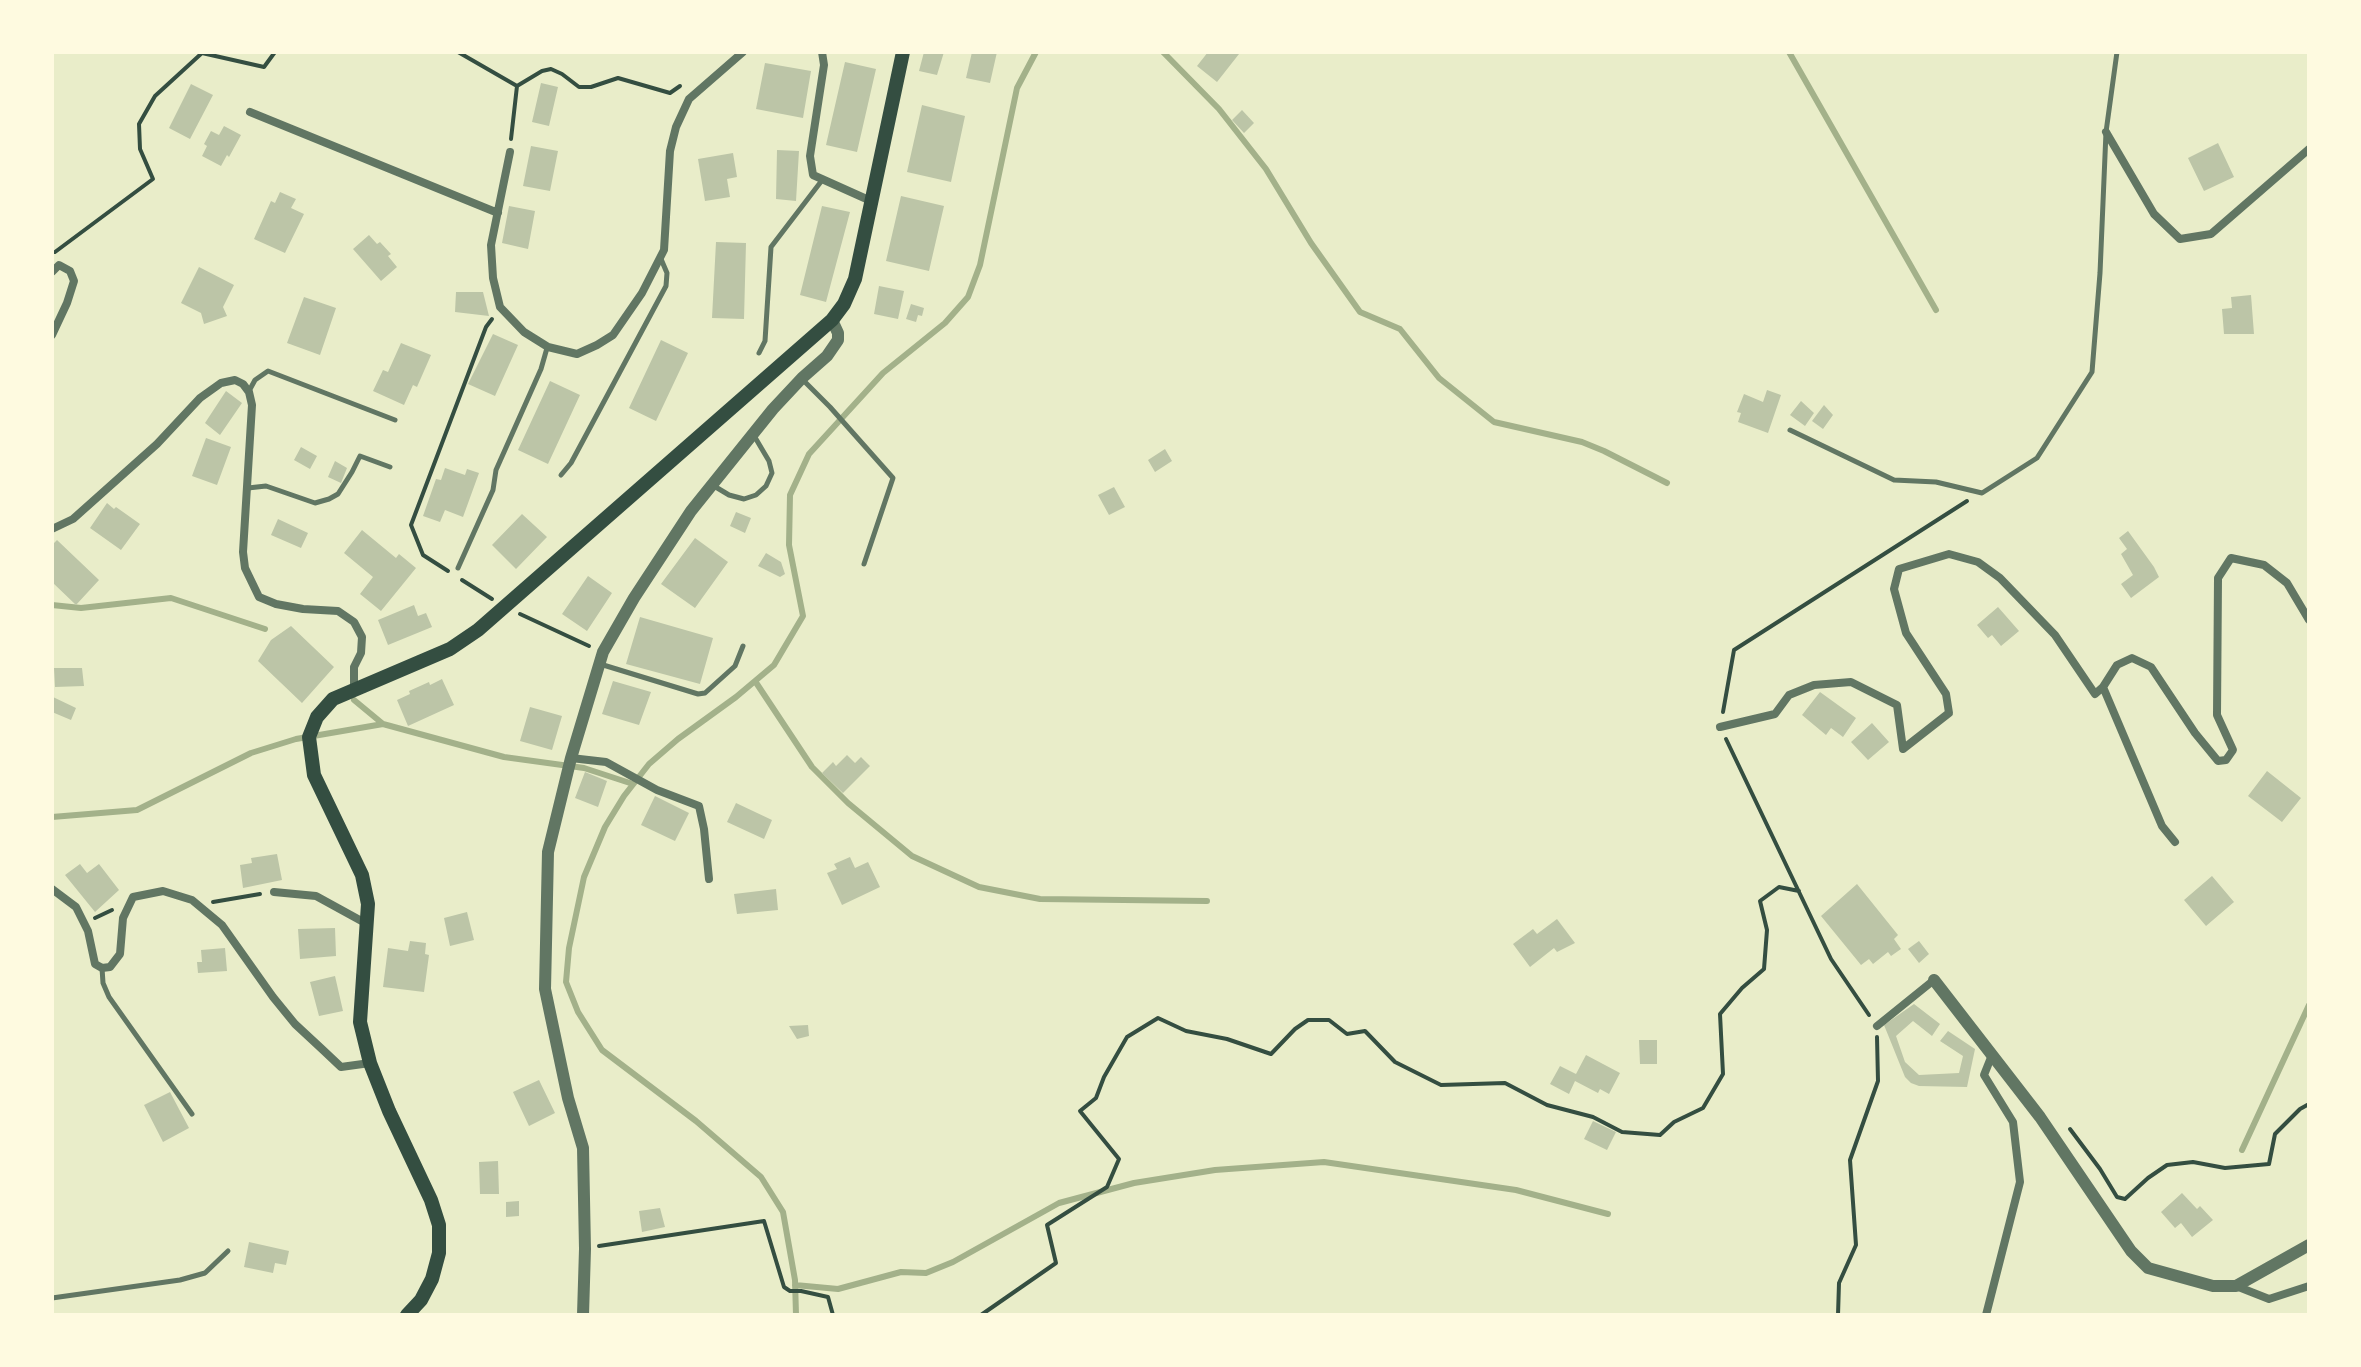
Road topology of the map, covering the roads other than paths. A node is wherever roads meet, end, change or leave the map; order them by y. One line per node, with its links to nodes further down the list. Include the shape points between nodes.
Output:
1 (743, 52): 12 (street, via 689,99 676,127)
2 (822, 52): 9 (street, via 810,156 813,175)
3 (903, 52): 10 (main road)
4 (2117, 52): 6 (lane)
5 (250, 112): 11 (street)
6 (2106, 132): 7 (street, via 2154,214 2180,239 2211,234); 21 (lane, via 2092,372 2037,458 1982,493 1936,482 1894,480)
7 (2309, 149)
8 (510, 152): 11 (street)
9 (823, 179): 10 (street); 17 (lane, via 771,247 765,341)
10 (871, 201): 14 (main road, via 855,279)
11 (498, 213): 16 (street, via 491,245 500,307)
12 (660, 258): 16 (street, via 613,335 577,354); 24 (lane, via 666,286)
13 (52, 272): 15 (street, via 59,265 74,281)
14 (832, 320): 18 (street, via 838,340); 34 (main road, via 478,630 450,649)
15 (52, 335)
16 (548, 347): 29 (lane)
17 (759, 353)
18 (802, 378): 22 (street); 28 (lane, via 893,478)
19 (249, 392): 20 (lane, via 268,371); 26 (street); 27 (street, via 235,380 221,383 73,519)
20 (395, 420)
21 (1790, 430)
22 (753, 434): 25 (street); 25 (lane, via 772,473 766,486 744,499)
23 (390, 467): 26 (lane, via 360,456 338,494 315,503 266,486)
24 (561, 475)
25 (713, 485): 32 (street, via 634,598)
26 (247, 488): 34 (street, via 245,568 259,597 303,609 338,611 354,622 362,637)
27 (52, 529)
28 (864, 564)
29 (458, 568)
30 (2309, 620): 33 (street, via 2287,583 2264,565 2231,558 2218,578 2217,715 2233,750 2226,760 2218,761 2195,733 2151,667 2132,658 2117,665)
31 (743, 646): 32 (lane, via 735,666 698,694)
32 (599, 664): 36 (street)
33 (2103, 687): 35 (street, via 2095,694 2055,635 2000,578 1978,562 1949,554 1899,569 1894,589 1906,633 1946,694 1949,713 1903,749 1897,705 1851,682 1814,685 1789,695 1775,714); 37 (street, via 2162,826)
34 (354, 688): 41 (main road, via 333,699 309,737 314,775 362,875)
35 (1720, 727)
36 (571, 758): 38 (street, via 606,762 699,806); 54 (street, via 548,852 545,989 583,1148)
37 (2175, 842)
38 (709, 879)
39 (52, 889): 42 (street, via 76,907 95,964)
40 (274, 892): 41 (street, via 316,896)
41 (368, 925): 46 (main road, via 360,1022)
42 (102, 968): 46 (street, via 110,967 120,954 123,918 133,897 163,891 192,900 222,925 295,1024 341,1067); 47 (lane, via 109,997)
43 (1934, 980): 44 (street); 45 (street)
44 (1877, 1026)
45 (1992, 1055): 50 (street, via 2148,1268 2213,1286); 55 (street, via 1984,1075 2013,1122 2020,1182)
46 (370, 1063): 53 (main road, via 439,1225 432,1279)
47 (192, 1114)
48 (2309, 1245): 50 (street)
49 (228, 1251): 52 (lane, via 205,1273 180,1280)
50 (2236, 1286): 51 (street, via 2269,1299)
51 (2309, 1286)
52 (52, 1298)
53 (407, 1315)
54 (583, 1315)
55 (1986, 1315)

